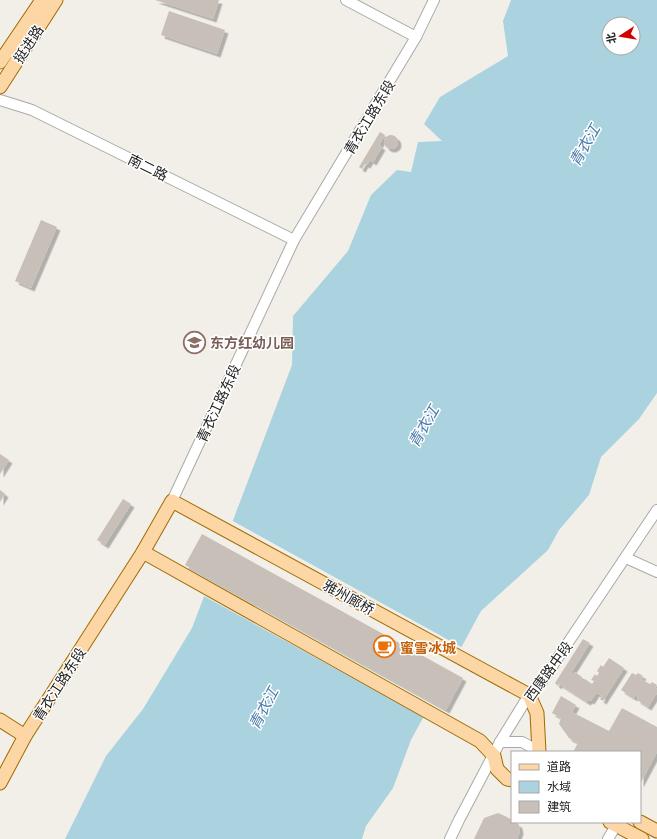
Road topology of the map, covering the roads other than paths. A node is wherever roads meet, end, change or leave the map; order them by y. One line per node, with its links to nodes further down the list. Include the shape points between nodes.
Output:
1 (42, 0): 6 (main road, 挺进路)
2 (56, 0): 7 (main road, 挺进路)
3 (346, 0): 5 (street)
4 (434, 0): 5 (street, 青衣江路东段)
5 (416, 37): 9 (street, 青衣江路东段)
6 (0, 62)
7 (0, 87)
8 (0, 100): 9 (street, 南二路, via 32,110)
9 (294, 240): 10 (street, 青衣江路东段)
10 (172, 501): 12 (main road, 青衣江路东段); 15 (main road, 雅州廊桥)
11 (657, 510): 13 (street, 西康路中段)
12 (143, 552): 17 (main road, 青衣江路东段); 20 (main road, via 480,741)
13 (626, 558): 14 (street); 15 (street, 西康路中段, via 543,680)
14 (657, 572)
15 (528, 695): 18 (street, 西康路中段); 19 (main road, via 537,713)
16 (0, 720): 17 (main road)
17 (25, 736): 22 (main road, 青衣江路东段)
18 (500, 742): 19 (street, via 522,742); 20 (street, 西康路中段)
19 (539, 751)
20 (494, 756): 21 (main road, via 498,769); 26 (street, 西康路中段)
21 (511, 780)
22 (0, 783)
23 (615, 823): 27 (street); 28 (main road)
24 (641, 823): 25 (main road)
25 (657, 831)
26 (450, 839)
27 (608, 839)
28 (642, 839)

